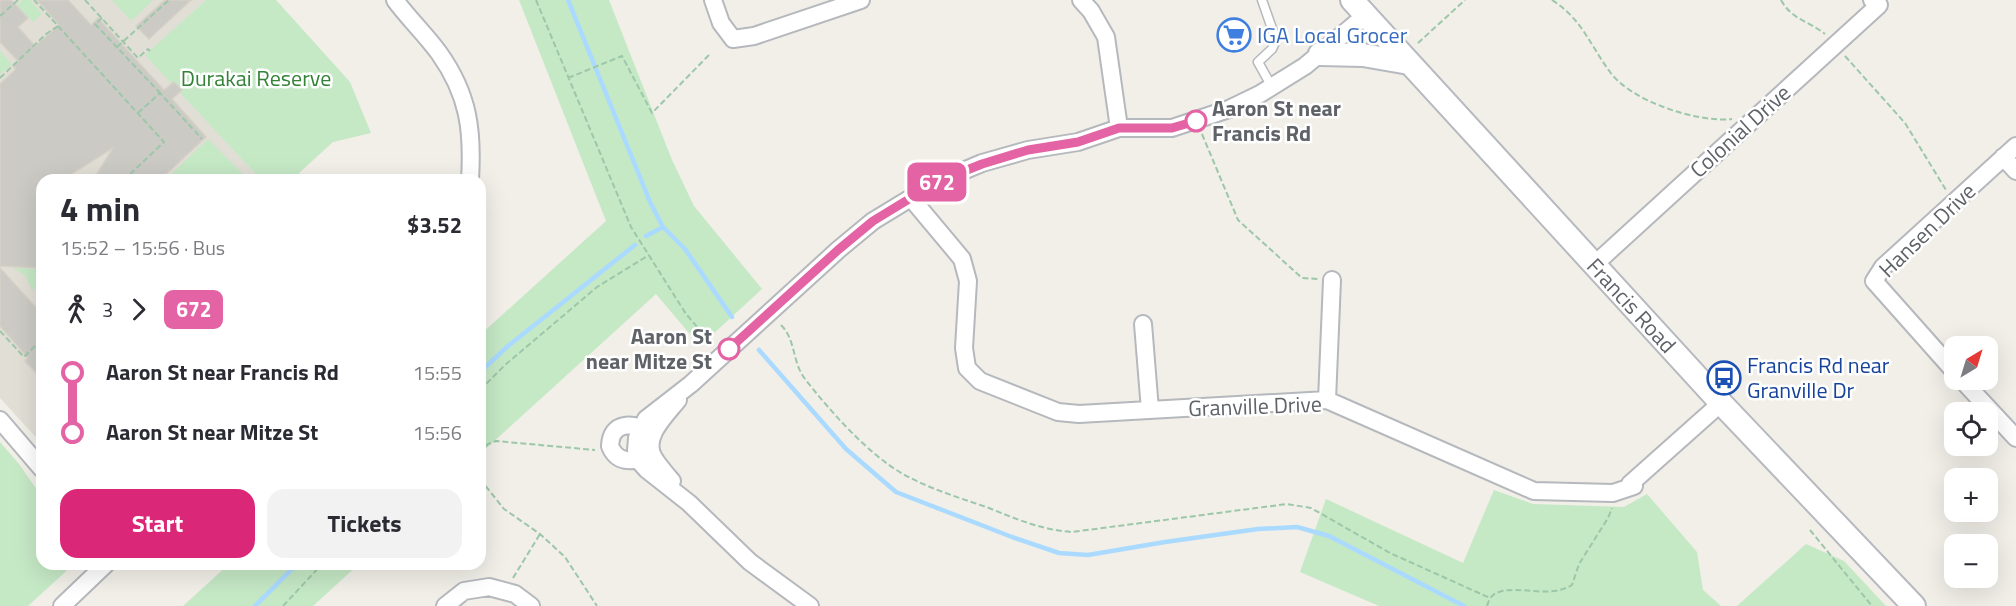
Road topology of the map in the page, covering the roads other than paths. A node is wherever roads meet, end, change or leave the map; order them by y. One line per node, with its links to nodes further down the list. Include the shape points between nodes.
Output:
1 (395, 0): 15 (street, via 456,80 468,112)
2 (713, 0): 3 (street, via 733,39 754,36)
3 (861, 0)
4 (1081, 0): 11 (street, via 1106,37)
5 (1263, 0): 10 (lane, via 1276,40 1258,62)
6 (1872, 0): 17 (street, Colonial Drive, via 1879,4 1829,39)
7 (1359, 7): 8 (main road, Francis Road); 9 (street)
8 (1414, 53): 9 (main road); 17 (main road, Francis Road)
9 (1320, 54): 10 (street)
10 (1272, 87): 11 (street, via 1229,109 1172,128)
11 (1119, 128): 16 (street, via 1078,142 1028,150 982,164 937,182)
12 (2016, 146): 13 (street, Hansen Drive)
13 (2003, 158): 14 (street); 20 (street, Hansen Drive, via 1883,267 1874,281)
14 (2016, 171)
15 (470, 174)
16 (911, 198): 24 (street, Granville Drive, via 962,259 968,281 964,348 967,368 980,381 1058,412); 27 (street, via 873,221 838,250 691,384)
17 (1595, 264): 23 (main road, Francis Road)
18 (1332, 280): 22 (street)
19 (1143, 324): 24 (street)
20 (1944, 360)
21 (1971, 390): 26 (street)
22 (1327, 400): 23 (street, Granville Drive, via 1534,491 1613,493 1634,486 1630,484); 24 (street, Granville Drive)
23 (1721, 403): 34 (main road, Francis Road)
24 (1150, 410)
25 (0, 420): 28 (street)
26 (2016, 438)
27 (645, 443): 27 (street, via 627,461 615,455 610,446 612,436 629,424); 33 (street, via 646,470 689,503 750,562)
28 (36, 462)
29 (99, 570): 30 (street)
30 (62, 606)
31 (445, 606): 32 (street, via 464,591 489,586 515,594)
32 (531, 606)
33 (810, 606)
34 (1914, 606)

